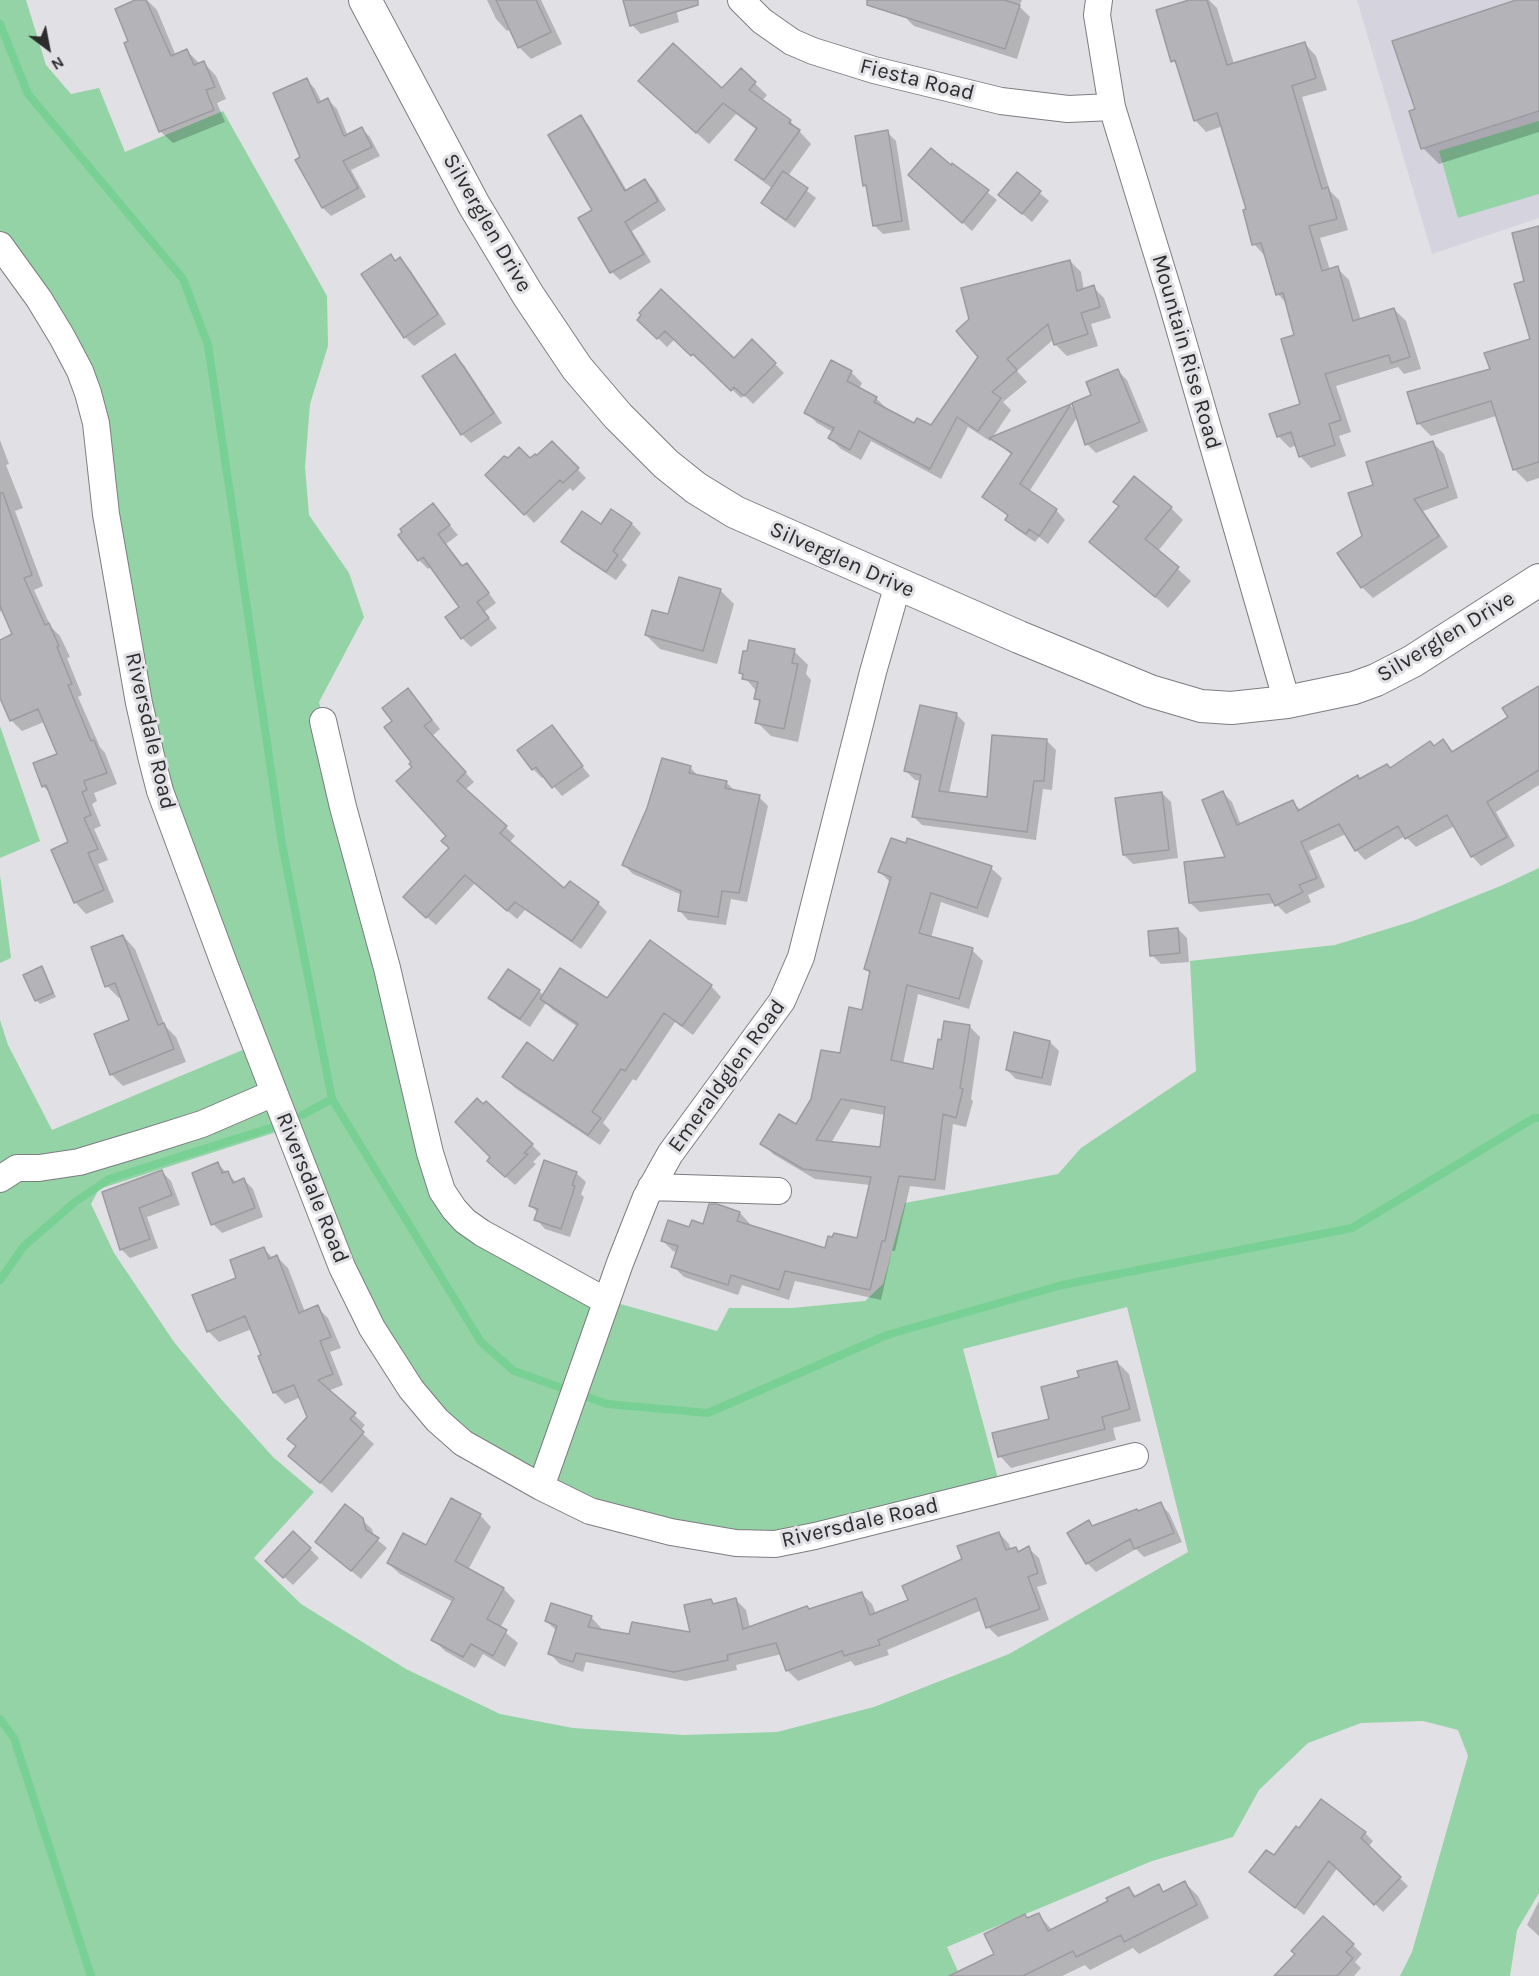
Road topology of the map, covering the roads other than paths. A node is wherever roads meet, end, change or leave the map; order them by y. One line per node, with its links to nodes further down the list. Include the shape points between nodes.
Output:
1 (365, 0): 7 (street, Silverglen Drive, via 474,205 528,295 577,368 618,416 666,464 735,512)
2 (741, 0): 4 (street, Fiesta Road, via 792,42 874,70 1001,101 1068,109)
3 (1099, 0): 4 (street, Mountain Rise Road, via 1100,44)
4 (1112, 107): 8 (street, Mountain Rise Road)
5 (0, 245): 10 (street, Riversdale Road, via 62,337 88,393 96,423 106,514 139,703 160,791)
6 (1539, 580): 8 (street, Silverglen Drive, via 1391,673 1354,688)
7 (898, 584): 8 (street, Silverglen Drive, via 1029,642 1184,703 1231,708); 12 (street, Emeraldglen Road, via 801,957 782,1001 670,1154)
8 (1287, 702)
9 (322, 721): 14 (street, via 442,1191 460,1215 482,1233)
10 (274, 1093): 11 (street, via 202,1124 79,1162); 16 (street, Riversdale Road, via 342,1267 372,1328 411,1389 463,1443)
11 (6, 1172)
12 (651, 1187): 13 (street); 14 (street, Emeraldglen Road)
13 (778, 1191)
14 (606, 1301): 16 (street, Emeraldglen Road)
15 (1135, 1456): 16 (street, Riversdale Road, via 775,1544 736,1543 671,1532 590,1511)
16 (541, 1487)

